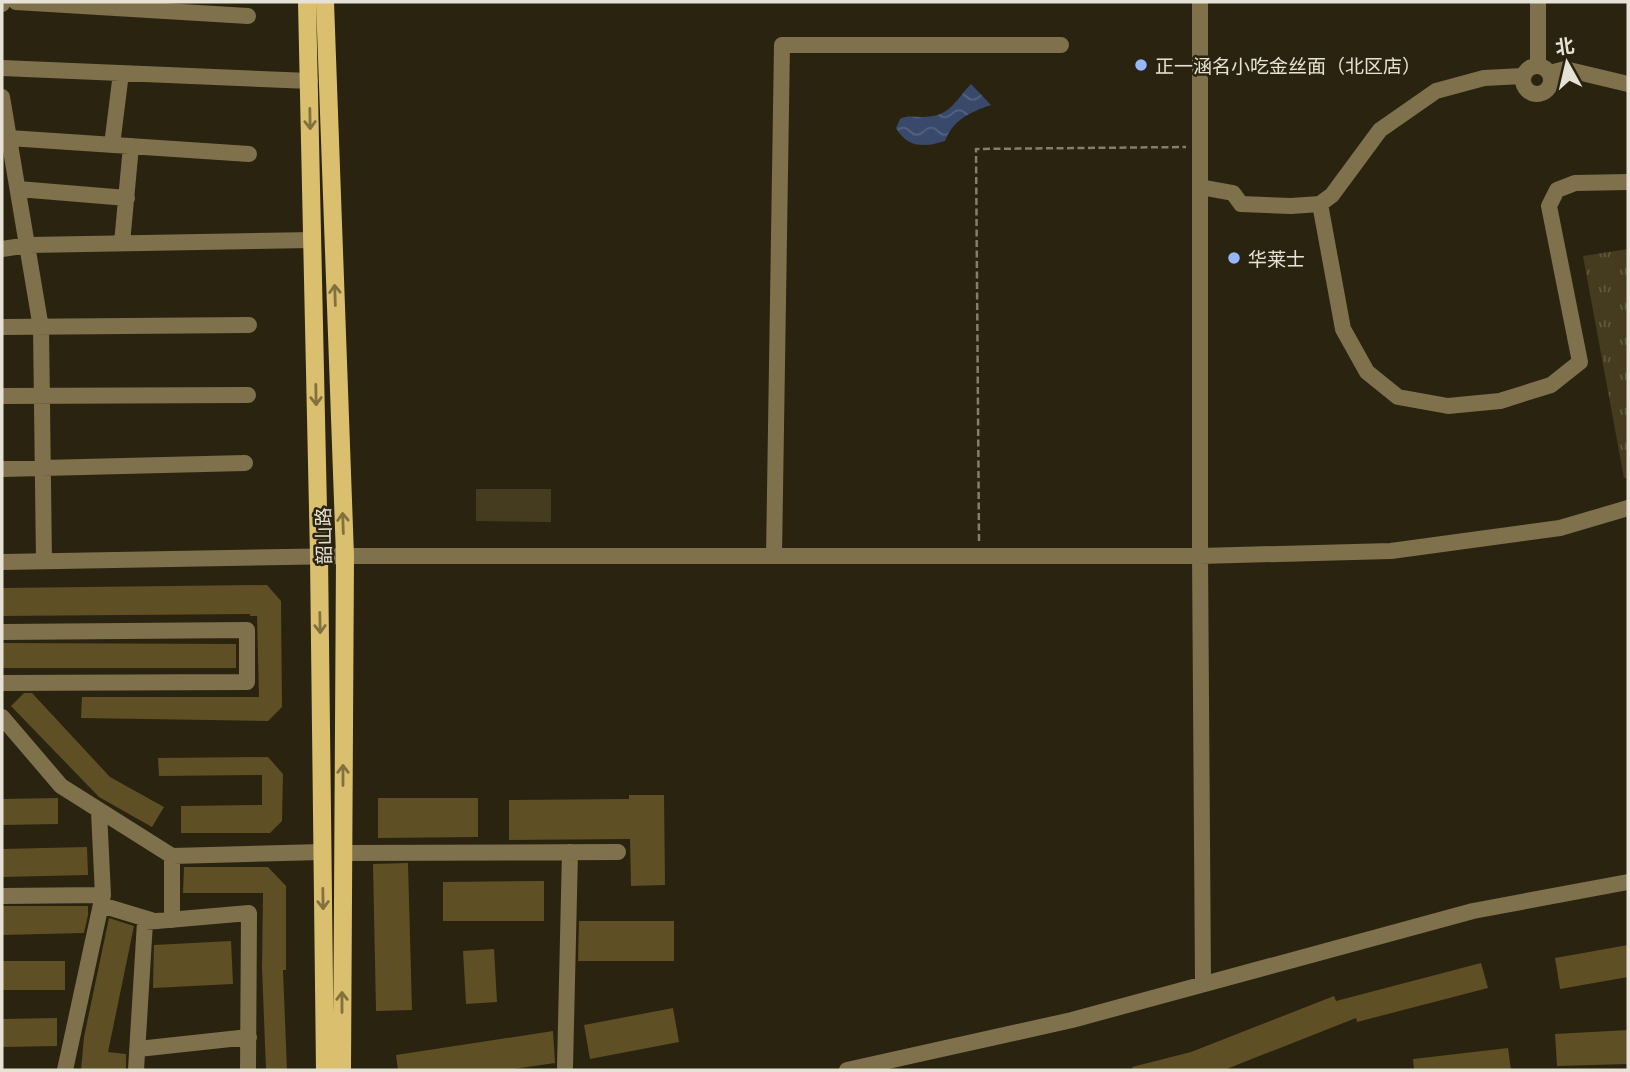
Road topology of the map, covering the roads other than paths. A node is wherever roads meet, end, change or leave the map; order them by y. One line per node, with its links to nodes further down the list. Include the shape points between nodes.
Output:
1 (16, 2): 6 (street)
2 (307, 2): 13 (main road, 韶山路)
3 (325, 2): 42 (main road, 韶山路, one-way to 3)
4 (1200, 2): 23 (street)
5 (1538, 2): 10 (street)
6 (113, 5): 7 (street)
7 (248, 16)
8 (1061, 45): 43 (street, via 782,45)
9 (2, 68): 11 (street)
10 (1544, 70): 12 (street, via 1528,69); 12 (street, via 1550,87 1538,94 1526,89); 14 (street, via 1565,69)
11 (121, 73): 13 (street); 18 (street)
12 (1523, 76): 26 (street, via 1484,78 1436,91 1380,130 1332,195)
13 (310, 81): 27 (main road, 韶山路, one-way to 27)
14 (1628, 84)
15 (2, 97): 16 (street)
16 (4, 116): 17 (street)
17 (9, 138): 18 (street); 21 (street)
18 (112, 145): 19 (street)
19 (131, 146): 20 (street); 25 (street)
20 (249, 154)
21 (8, 171): 24 (street)
22 (1628, 182): 26 (street, via 1575,183 1557,190 1549,206 1580,362 1551,386 1500,401 1448,406 1398,397 1367,372 1343,329)
23 (1200, 187): 26 (street, via 1233,193 1241,204); 44 (street)
24 (19, 189): 25 (street); 29 (street)
25 (127, 198): 28 (street)
26 (1320, 204)
27 (313, 240): 28 (street); 41 (main road, 韶山路, one-way to 41)
28 (122, 243): 29 (street)
29 (29, 245): 30 (street); 33 (street)
30 (2, 249)
31 (249, 325): 33 (street)
32 (2, 327): 33 (street)
33 (41, 328): 34 (street)
34 (42, 395): 35 (street); 36 (street); 38 (street)
35 (248, 395)
36 (2, 396)
37 (245, 463): 38 (street)
38 (43, 468): 39 (street); 45 (street)
39 (2, 469)
40 (1628, 508): 44 (street, via 1560,527 1391,551)
41 (319, 556): 42 (street); 45 (street); 51 (main road, 韶山路, one-way to 51)
42 (345, 556): 43 (street); 54 (main road, 韶山路, one-way to 42)
43 (774, 556): 44 (street)
44 (1200, 556): 61 (street)
45 (44, 561): 46 (street)
46 (2, 562)
47 (2, 632): 48 (street, via 247,630 247,682)
48 (2, 683)
49 (2, 717): 50 (street, via 61,786)
50 (99, 812): 55 (street); 58 (street)
51 (323, 852): 55 (street); 68 (main road, 韶山路, one-way to 68)
52 (570, 852): 53 (street); 54 (street); 64 (street)
53 (618, 852)
54 (343, 853): 69 (main road, 韶山路, one-way to 54)
55 (172, 856): 59 (street)
56 (1628, 882): 61 (street, via 1473,911)
57 (2, 896): 58 (street)
58 (102, 900): 60 (street); 65 (street)
59 (172, 920): 60 (street); 62 (street, via 249,913)
60 (154, 921): 63 (street, via 145,922)
61 (1203, 984): 70 (street, via 1072,1020)
62 (248, 1037): 63 (street); 67 (street)
63 (138, 1049): 66 (street)
64 (565, 1067)
65 (65, 1070)
66 (136, 1070)
67 (248, 1070)
68 (325, 1070)
69 (342, 1070)
70 (847, 1070)

